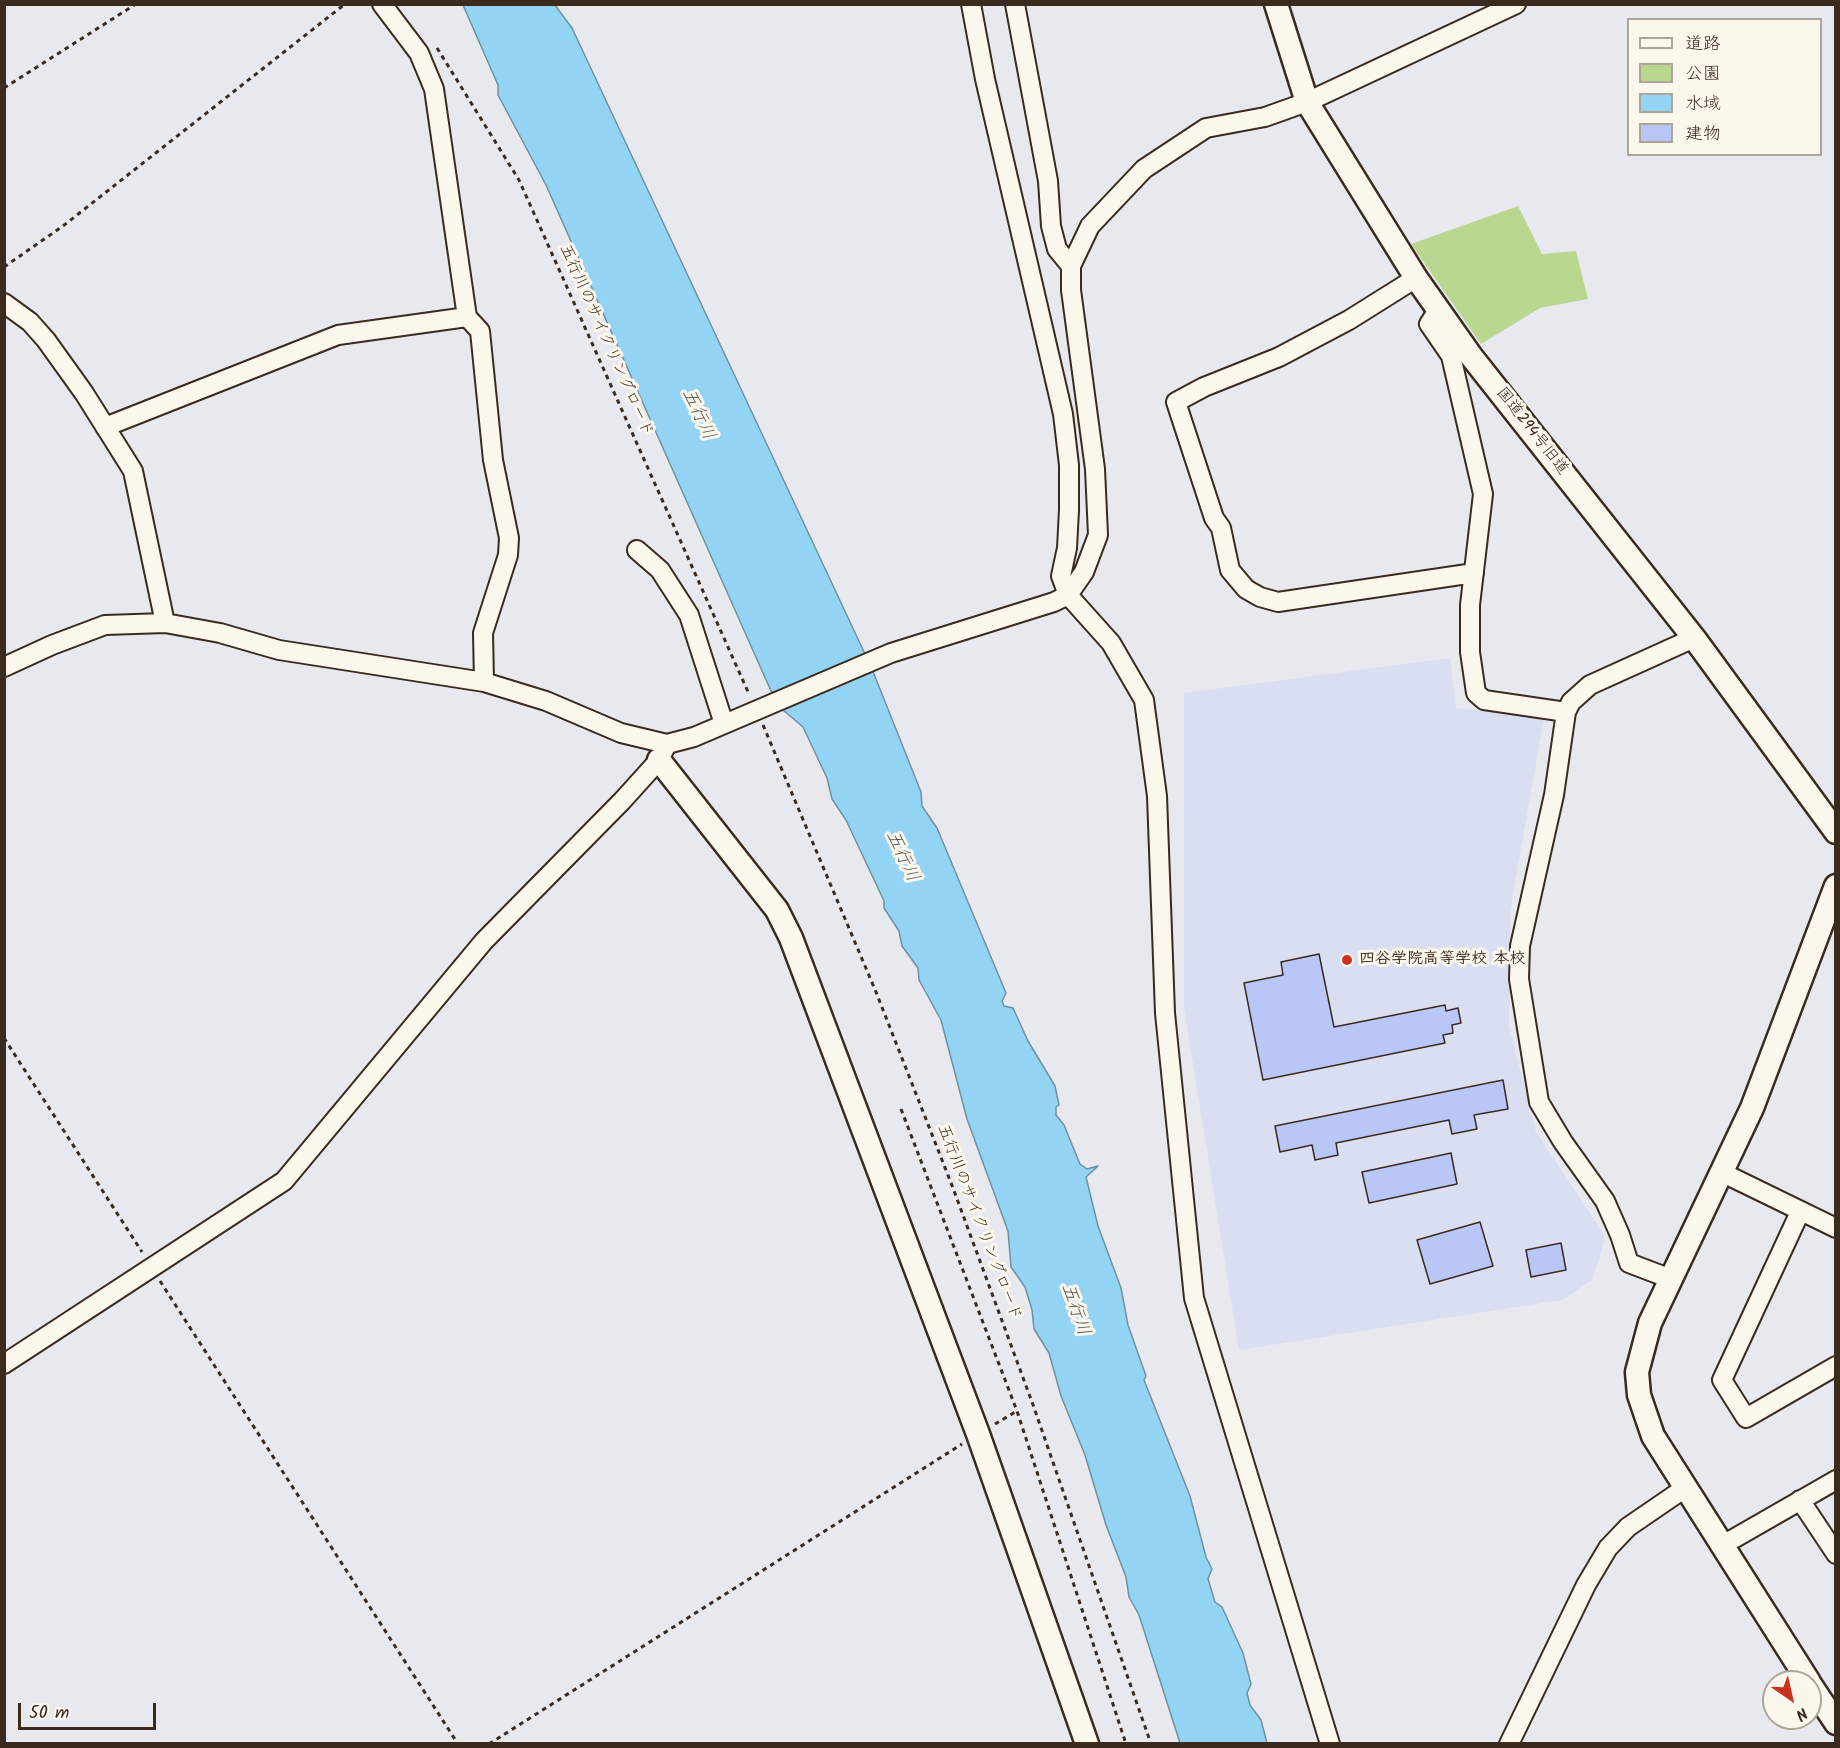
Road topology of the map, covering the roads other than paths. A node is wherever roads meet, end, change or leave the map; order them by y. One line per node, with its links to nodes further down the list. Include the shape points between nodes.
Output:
1 (382, 4): 11 (street, via 419,53 434,89)
2 (971, 4): 15 (street, via 1063,414 1070,510 1061,576)
3 (1015, 4): 7 (street, via 1048,181 1051,226 1058,249)
4 (1276, 4): 6 (street, 国道294号旧道)
5 (1516, 4): 6 (street)
6 (1307, 102): 7 (street, via 1265,117 1206,128 1144,169 1090,226); 8 (street, 国道294号旧道)
7 (1071, 266): 15 (street, via 1095,469 1098,535 1084,572)
8 (1416, 278): 10 (street, 国道294号旧道); 14 (street, via 1279,357 1176,402 1221,528 1230,570 1246,589 1278,602)
9 (4, 303): 12 (street, via 46,340)
10 (1438, 310): 14 (street, via 1429,324 1451,356 1482,487); 17 (street, 国道294号旧道)
11 (467, 317): 12 (street, via 338,335); 19 (street, via 480,331 493,460 509,538 508,555 483,633)
12 (105, 427): 16 (street, via 133,471)
13 (637, 550): 21 (street, via 660,570 689,615)
14 (1473, 573): 20 (street, via 1470,652 1479,698)
15 (1068, 595): 21 (street, via 891,653); 40 (street, via 1111,643 1144,700 1157,796 1165,1013 1194,1298)
16 (165, 623): 18 (street, via 105,625); 19 (street, via 279,650)
17 (1694, 638): 20 (street, via 1590,685 1578,693); 23 (street, 国道294号旧道)
18 (7, 662)
19 (484, 682): 22 (street, via 546,701)
20 (1566, 712): 28 (street, via 1554,795 1520,946 1519,979 1539,1102 1605,1201 1629,1263)
21 (724, 724): 22 (street)
22 (663, 752): 29 (street, via 484,941 284,1181); 39 (street, via 777,910 791,938 978,1434)
23 (1836, 831)
24 (1836, 886): 25 (street, via 1752,1108)
25 (1723, 1173): 26 (street); 28 (street)
26 (1800, 1212): 27 (street); 30 (street, via 1722,1380 1746,1418)
27 (1836, 1228)
28 (1671, 1279): 32 (street, via 1650,1323 1636,1372 1645,1418)
29 (4, 1364)
30 (1836, 1366)
31 (1836, 1480): 33 (street)
32 (1684, 1488): 34 (street); 41 (street, via 1629,1527 1608,1548)
33 (1800, 1500): 34 (street); 35 (street)
34 (1721, 1546): 36 (street)
35 (1836, 1554)
36 (1802, 1670)
37 (1822, 1701): 38 (street)
38 (1836, 1723)
39 (1087, 1743)
40 (1329, 1743)
41 (1509, 1743)

